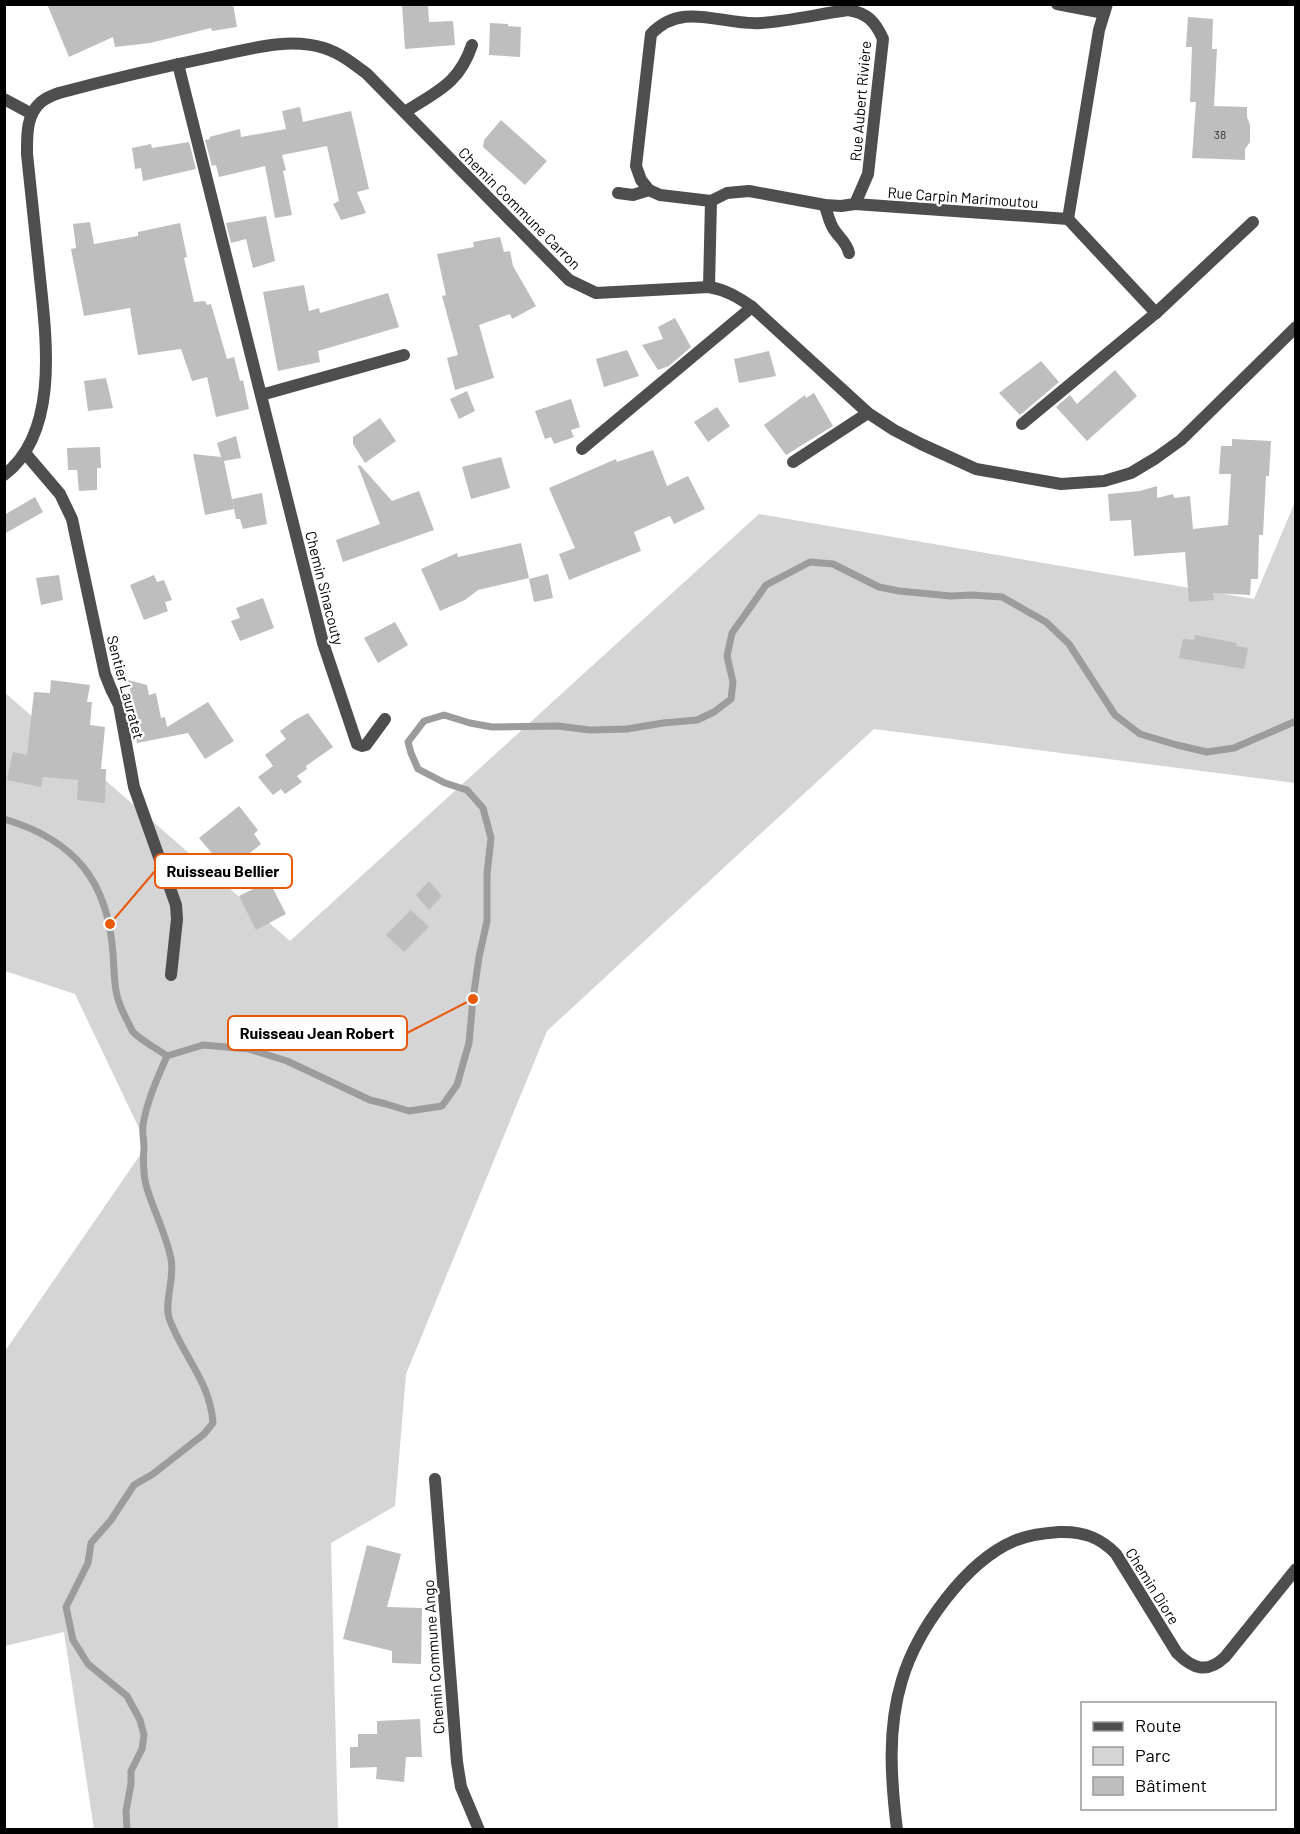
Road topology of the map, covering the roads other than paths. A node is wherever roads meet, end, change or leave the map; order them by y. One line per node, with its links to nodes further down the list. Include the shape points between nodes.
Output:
1 (1057, 4): 2 (street)
2 (1105, 9): 13 (street)
3 (472, 45): 6 (street, via 458,74)
4 (178, 64): 6 (street, Chemin Commune Carron, via 278,44 325,48 367,74); 7 (street, Chemin Commune Carron, via 59,93 41,102); 21 (street, Chemin Sinacouty)
5 (4, 99): 7 (street)
6 (405, 111): 16 (street, Chemin Commune Carron, via 569,280 596,293)
7 (32, 114): 25 (street, via 27,154 47,351 39,420)
8 (649, 190): 9 (street); 10 (street, via 660,195); 11 (street, Rue Aubert Rivière, via 636,166 651,34 659,25 684,16 759,23 848,10 861,12 883,39 868,174)
9 (618, 194)
10 (711, 201): 12 (street, via 749,191); 16 (street)
11 (855, 204): 12 (street); 13 (street, Rue Carpin Marimoutou)
12 (825, 205): 15 (street, via 829,221)
13 (1068, 219): 18 (street)
14 (1253, 222): 18 (street)
15 (849, 253)
16 (709, 287): 17 (street, Chemin Commune Carron, via 732,294)
17 (752, 307): 22 (street, Chemin Commune Carron); 24 (street)
18 (1156, 313): 23 (street)
19 (1296, 327): 22 (street, Chemin Commune Carron, via 1181,440 1131,473 1104,481 1061,484 976,469 921,444)
20 (404, 355): 21 (street)
21 (261, 395): 28 (street, Chemin Sinacouty, via 323,643 357,744 366,745)
22 (868, 413): 26 (street)
23 (1022, 424)
24 (582, 449)
25 (26, 453): 27 (street); 29 (street, Sentier Lauratet, via 60,494 72,519 105,674 119,705 134,787 177,905)
26 (793, 462)
27 (4, 475)
28 (385, 718)
29 (171, 975)
30 (435, 1479): 32 (street, Chemin Commune Ango, via 457,1762 461,1786)
31 (1296, 1569): 33 (street, Chemin Diore, via 1225,1657 1216,1666 1204,1668 1188,1664 1177,1653 1116,1554 1097,1539 1071,1532 1043,1533 1015,1540 992,1552 972,1568 943,1602 918,1641 902,1679 893,1721 891,1779)
32 (479, 1830)
33 (897, 1830)

